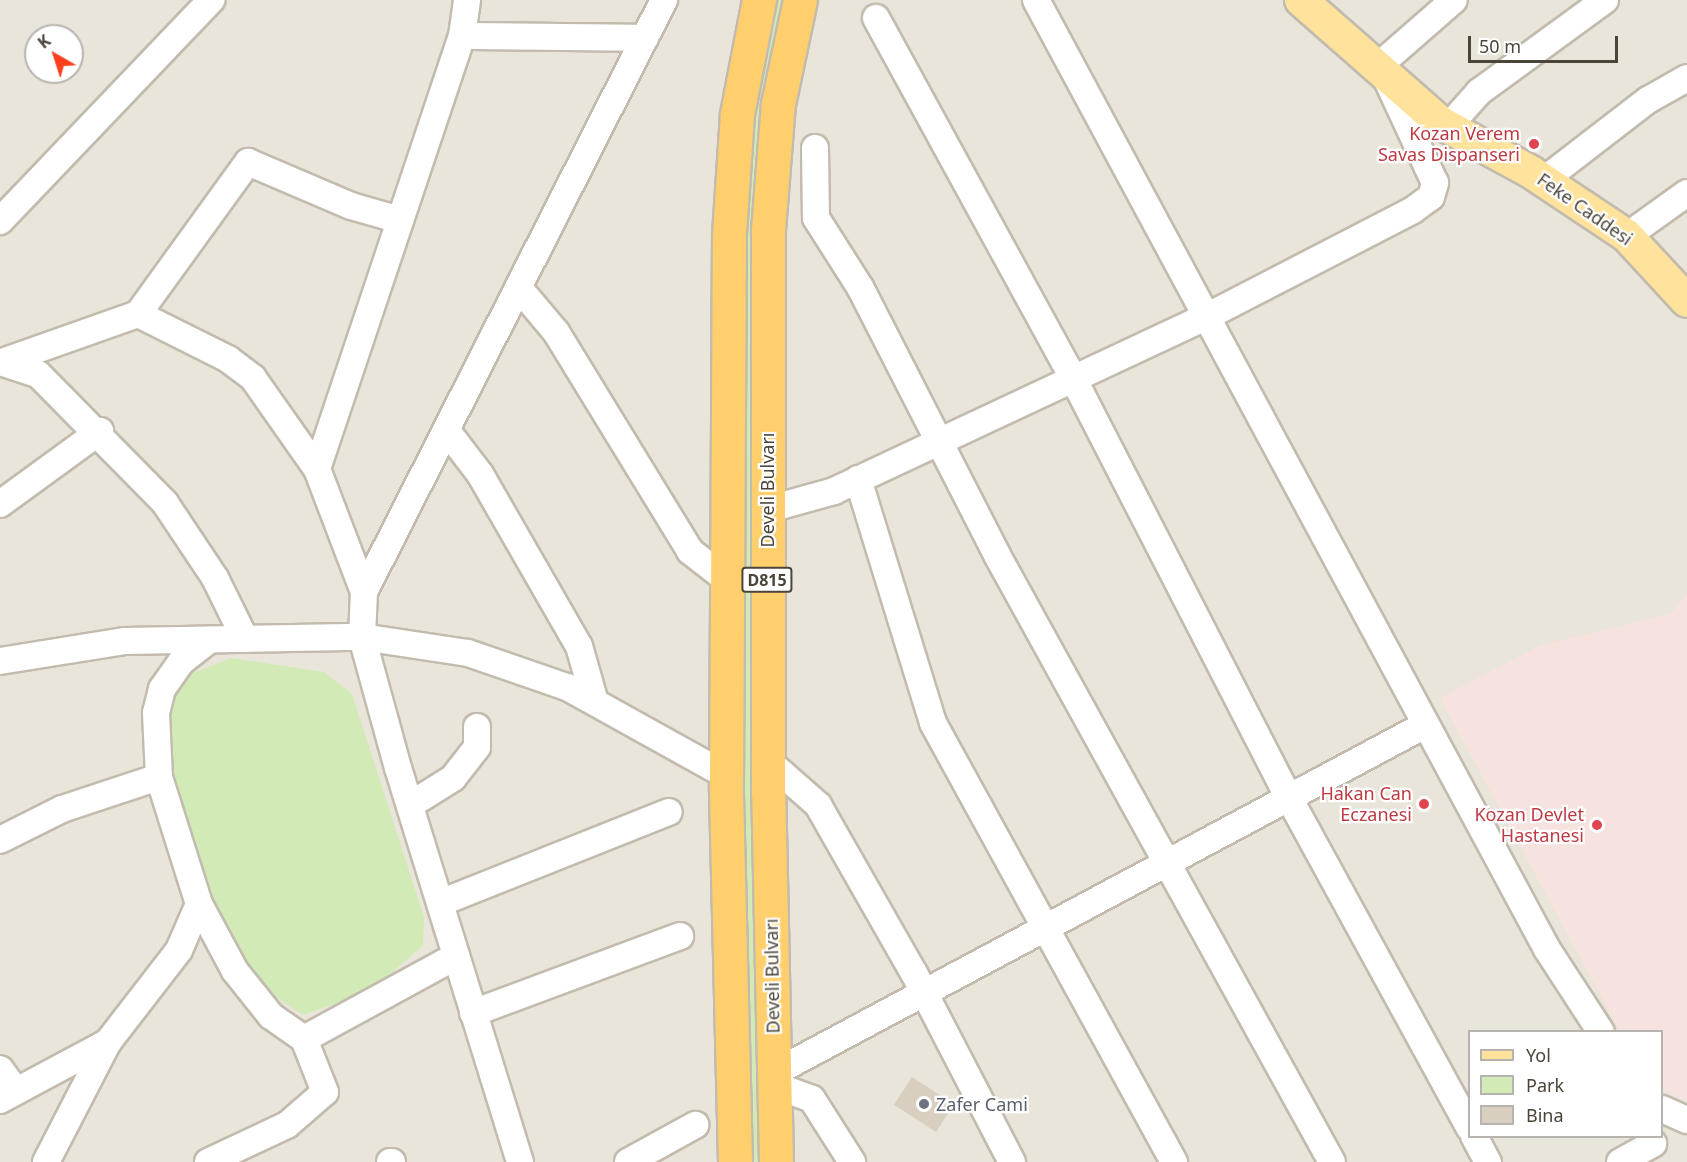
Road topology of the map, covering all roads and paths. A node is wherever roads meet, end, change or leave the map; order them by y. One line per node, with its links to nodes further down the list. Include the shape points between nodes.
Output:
1 (211, 0): 20 (street)
2 (467, 0): 11 (street)
3 (664, 0): 12 (street)
4 (759, 0): 35 (highway, D815, via 737,114 730,197)
5 (800, 0): 34 (highway, Develi Bulvarı / D815, via 778,104 770,181)
6 (1036, 0): 25 (street)
7 (1454, 0): 13 (street)
8 (1605, 0): 15 (street, via 1479,92)
9 (1310, 3): 13 (main road, Feke Caddesi)
10 (876, 18): 27 (street)
11 (462, 36): 12 (street); 19 (street)
12 (645, 38): 22 (street)
13 (1381, 73): 15 (main road, Feke Caddesi); 25 (street, via 1435,183 1431,196)
14 (1687, 78): 17 (street, via 1648,100)
15 (1448, 127): 17 (main road, Feke Caddesi)
16 (815, 148): 30 (street, via 816,218 860,287)
17 (1544, 180): 21 (main road, Feke Caddesi)
18 (1687, 193): 21 (street)
19 (400, 220): 24 (street, via 351,206 248,162); 31 (street)
20 (0, 222)
21 (1627, 236): 23 (main road, Feke Caddesi)
22 (519, 288): 29 (street); 35 (street, via 556,332 690,551)
23 (1687, 301)
24 (138, 314): 26 (street); 31 (street, via 228,359 253,378)
25 (1206, 317): 27 (street); 42 (street)
26 (2, 362): 28 (street, via 38,374)
27 (1073, 378): 30 (street); 47 (street)
28 (100, 431): 33 (street); 38 (street, via 165,503 215,578)
29 (447, 431): 36 (street); 41 (street, via 480,474 579,646)
30 (938, 442): 32 (street); 51 (street)
31 (317, 469): 36 (street)
32 (858, 480): 34 (street); 54 (street, via 933,723)
33 (0, 504)
34 (766, 510): 44 (highway, Develi Bulvarı / D815)
35 (727, 580): 45 (highway, D815)
36 (364, 592): 37 (street)
37 (362, 637): 38 (street); 41 (street, via 468,653 567,687); 48 (street)
38 (245, 639): 39 (street)
39 (209, 640): 40 (street, via 125,641); 46 (street, via 181,662 162,689 156,713)
40 (3, 653)
41 (595, 702): 45 (street)
42 (1425, 725): 47 (street); 59 (street, via 1547,949)
43 (477, 727): 48 (street, via 477,747 453,778)
44 (768, 761): 57 (street, via 818,805); 63 (highway, Develi Bulvarı / D815)
45 (726, 775): 75 (highway, D815)
46 (159, 777): 50 (street, via 62,808); 53 (street)
47 (1289, 798): 51 (street); 67 (street)
48 (410, 805): 52 (street)
49 (669, 812): 52 (street)
50 (0, 840)
51 (1168, 863): 54 (street); 80 (street)
52 (440, 903): 56 (street)
53 (199, 904): 60 (street, via 235,971 271,1016); 61 (street, via 179,950)
54 (1044, 929): 57 (street); 79 (street)
55 (680, 936): 58 (street)
56 (456, 956): 58 (street); 60 (street)
57 (925, 993): 63 (street); 78 (street)
58 (473, 1013): 73 (street)
59 (1599, 1030)
60 (304, 1039): 72 (street, via 325,1092 287,1125)
61 (108, 1042): 64 (street); 71 (street)
62 (0, 1069): 64 (street)
63 (774, 1079): 76 (highway, Develi Bulvarı / D815); 77 (street, via 812,1099)
64 (8, 1096)
65 (1663, 1108): 66 (street)
66 (1687, 1120)
67 (1468, 1124)
68 (695, 1125): 74 (street)
69 (1475, 1138): 81 (street)
70 (1654, 1147): 82 (street)
71 (46, 1162)
72 (208, 1162)
73 (520, 1162)
74 (628, 1162)
75 (735, 1162)
76 (776, 1162)
77 (852, 1162)
78 (1012, 1162)
79 (1174, 1162)
80 (1332, 1162)
81 (1488, 1162)
82 (1620, 1162)

